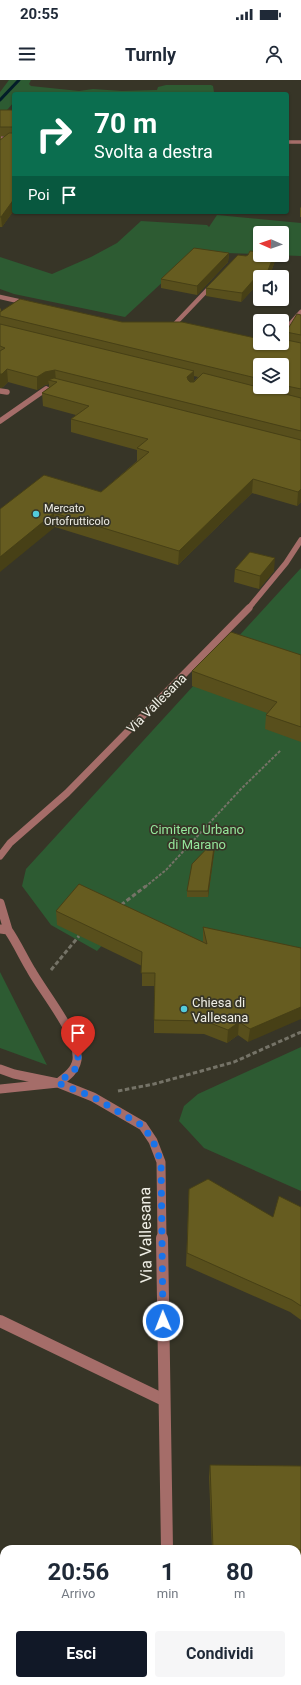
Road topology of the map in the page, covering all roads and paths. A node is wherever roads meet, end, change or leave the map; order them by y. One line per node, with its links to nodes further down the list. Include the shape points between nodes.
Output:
1 (0, 138): 2 (street)
2 (8, 139): 3 (street); 6 (street)
3 (12, 139)
4 (289, 142): 5 (street)
5 (301, 142)
6 (4, 143)
7 (218, 278): 13 (street)
8 (0, 297): 9 (street)
9 (30, 304)
10 (301, 312): 11 (street)
11 (289, 325)
12 (165, 327): 13 (street)
13 (172, 327): 14 (street)
14 (178, 327)
15 (62, 388): 18 (street, via 47,388)
16 (0, 391): 17 (street)
17 (7, 392)
18 (0, 421)
19 (301, 540): 21 (street, Via Vallesana, via 286,563 244,614 67,793 10,843)
20 (281, 750): 23 (path, via 166,870)
21 (0, 856)
22 (0, 903): 24 (street)
23 (119, 906)
24 (4, 930): 26 (street)
25 (79, 936): 26 (path)
26 (39, 985): 29 (street, via 74,1041 78,1057 75,1069)
27 (301, 1032): 31 (path, via 234,1062 154,1084)
28 (0, 1069): 29 (street)
29 (58, 1083): 30 (street, Via Vallesana); 31 (street, Via Vallesana)
30 (0, 1089)
31 (93, 1097): 33 (street, Via Vallesana, via 143,1126 153,1141 161,1162)
32 (0, 1321): 33 (street)
33 (164, 1400): 34 (street, Via Vallesana)
34 (166, 1545)

